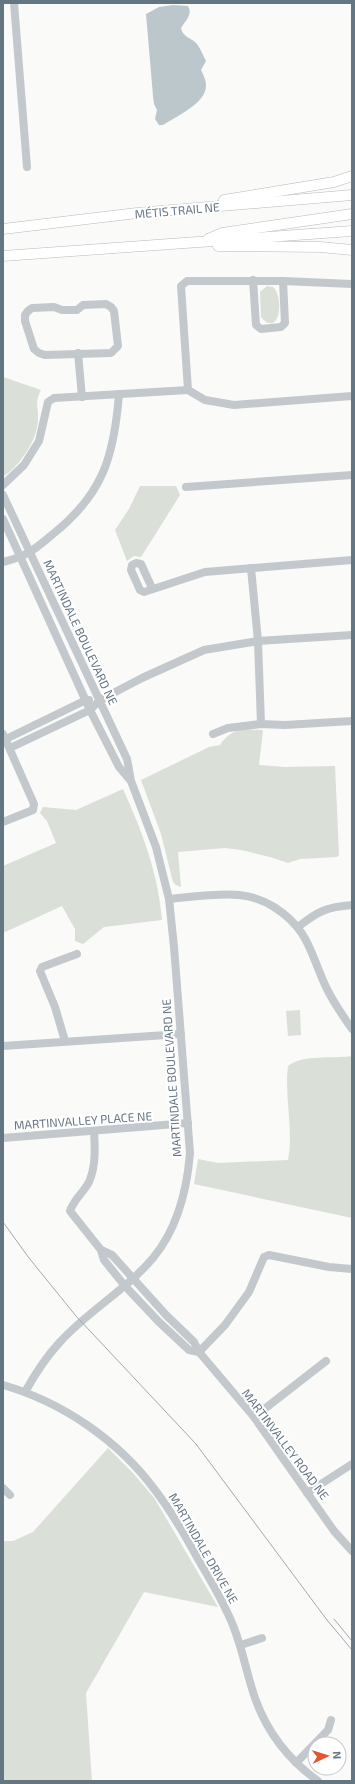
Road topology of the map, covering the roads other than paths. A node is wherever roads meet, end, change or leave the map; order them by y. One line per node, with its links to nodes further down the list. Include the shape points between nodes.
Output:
1 (14, 3): 2 (street)
2 (27, 167)
3 (352, 176): 5 (main road, via 326,184)
4 (352, 195): 5 (main road, MÉTIS TRAIL NE)
5 (137, 213): 7 (main road, MÉTIS TRAIL NE)
6 (352, 214): 9 (main road, via 222,233)
7 (3, 230)
8 (352, 231): 9 (main road)
9 (198, 242): 10 (main road, via 224,247 320,247); 11 (main road)
10 (352, 250)
11 (3, 256)
12 (253, 280): 13 (street); 13 (street, via 256,326 261,329 281,327 285,323); 16 (street, via 187,281 181,286)
13 (283, 280): 14 (street)
14 (352, 284)
15 (78, 353): 15 (street, via 115,351 118,346 114,311 111,307 106,304 83,305 77,310 54,307 32,308 28,311 25,321 34,349 45,355); 19 (street)
16 (188, 390): 17 (street); 18 (street, via 205,400 234,405)
17 (119, 394): 19 (street); 25 (street, via 110,457 97,486 83,506)
18 (352, 396)
19 (82, 397): 21 (street, via 54,398 48,402 39,441 24,465)
20 (352, 475): 22 (street)
21 (3, 485)
22 (186, 487)
23 (3, 495): 25 (street, MARTINDALE BOULEVARD NE)
24 (3, 519): 26 (street, MARTINDALE BOULEVARD NE)
25 (30, 553): 26 (street); 34 (street, MARTINDALE BOULEVARD NE)
26 (20, 558): 28 (street); 33 (street, MARTINDALE BOULEVARD NE)
27 (352, 560): 29 (street)
28 (3, 562)
29 (251, 568): 30 (street, via 205,572); 32 (street)
30 (152, 588)
31 (352, 635): 32 (street)
32 (258, 641): 34 (street, via 204,650); 37 (street)
33 (86, 700): 34 (street); 35 (street, MARTINDALE BOULEVARD NE); 39 (street)
34 (100, 700): 35 (street); 41 (street, MARTINDALE BOULEVARD NE, via 127,759)
35 (90, 710): 40 (street); 41 (street, MARTINDALE BOULEVARD NE, via 119,767)
36 (352, 721): 37 (street)
37 (261, 724): 38 (street, via 228,728)
38 (213, 734)
39 (4, 737): 40 (street)
40 (10, 748): 42 (street, via 34,804 33,810)
41 (131, 781): 43 (street, MARTINDALE BOULEVARD NE, via 156,847)
42 (3, 822)
43 (169, 900): 45 (street, via 224,894 256,898 285,914); 50 (street, MARTINDALE BOULEVARD NE)
44 (352, 905): 45 (street, via 336,906 314,914)
45 (298, 927): 47 (street, via 309,944 326,987)
46 (76, 954): 51 (street, via 42,967 40,972 55,1006)
47 (343, 1015): 48 (street); 49 (street)
48 (352, 1020)
49 (352, 1029)
50 (181, 1034): 51 (street); 53 (street, MARTINDALE BOULEVARD NE)
51 (66, 1041): 52 (street)
52 (3, 1046)
53 (188, 1123): 54 (street, MARTINVALLEY PLACE NE); 58 (street, MARTINDALE BOULEVARD NE, via 188,1180 181,1205 154,1257)
54 (94, 1131): 55 (street, MARTINVALLEY PLACE NE); 56 (street, via 95,1158 89,1182 70,1211)
55 (3, 1138)
56 (101, 1250): 58 (street, MARTINVALLEY ROAD NE, via 112,1255); 59 (street, MARTINVALLEY ROAD NE, via 104,1260)
57 (352, 1269): 60 (street, via 269,1255 264,1257 249,1292 225,1325)
58 (133, 1279): 59 (street, MARTINDALE BOULEVARD NE); 60 (street, MARTINVALLEY ROAD NE, via 194,1342)
59 (125, 1286): 60 (street, MARTINVALLEY ROAD NE, via 189,1350); 63 (street, MARTINDALE BOULEVARD NE, via 61,1340 43,1362)
60 (199, 1352): 64 (street, MARTINVALLEY ROAD NE)
61 (326, 1361): 64 (street)
62 (3, 1385): 63 (street, MARTINDALE DRIVE NE)
63 (25, 1392): 71 (street, MARTINDALE DRIVE NE, via 66,1411 88,1426 124,1454 140,1472 181,1528 222,1601)
64 (254, 1417): 67 (street, MARTINVALLEY ROAD NE)
65 (352, 1464): 67 (street)
66 (3, 1488): 68 (street)
67 (307, 1493): 69 (street, MARTINVALLEY ROAD NE)
68 (10, 1495)
69 (352, 1551)
70 (262, 1638): 71 (street)
71 (241, 1645): 73 (street, MARTINDALE DRIVE NE, via 255,1699 266,1723 274,1738)
72 (331, 1720): 73 (street, via 328,1730)
73 (296, 1762): 74 (street, MARTINDALE DRIVE NE)
74 (318, 1781)

